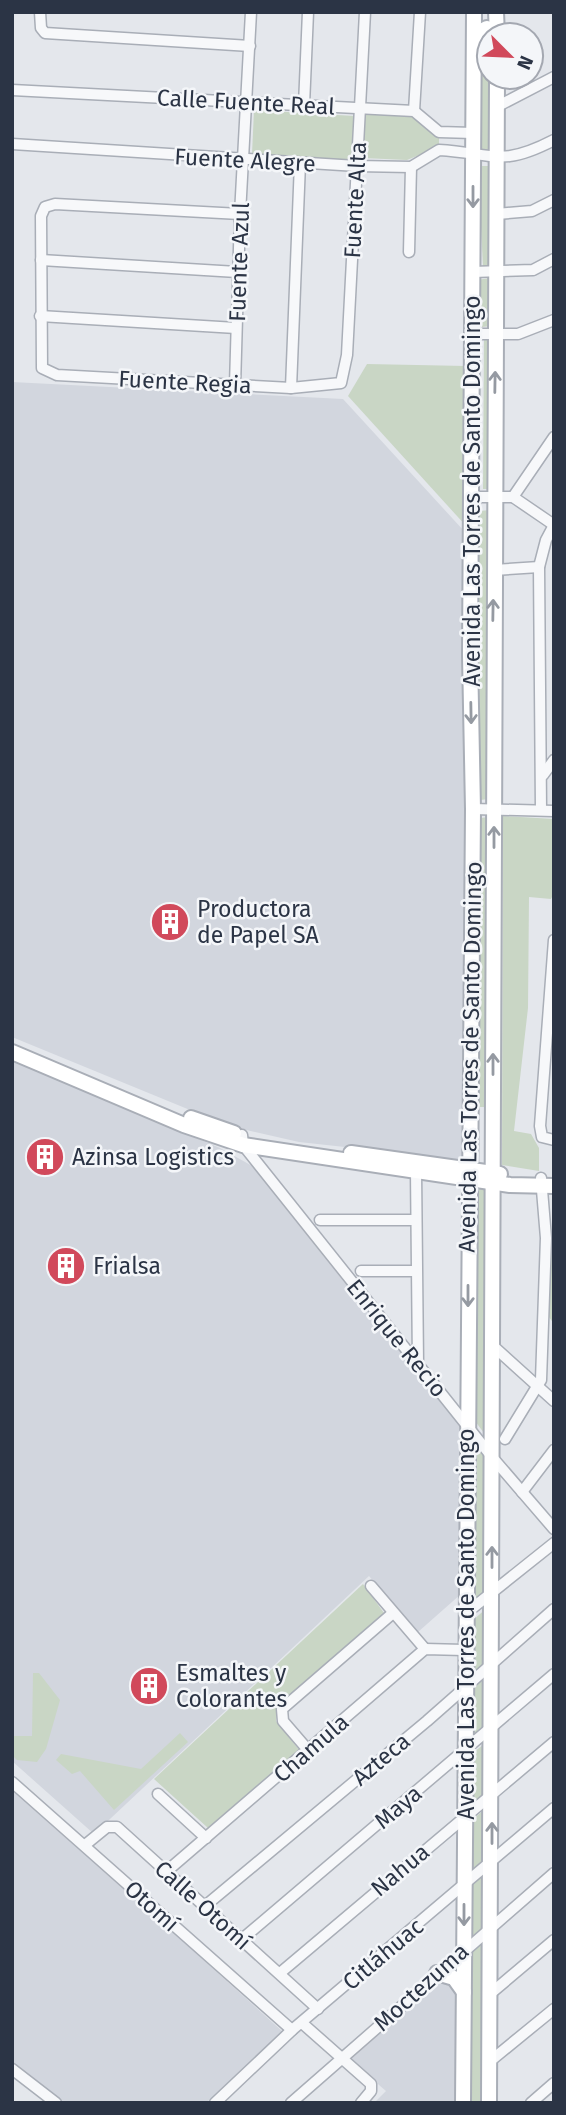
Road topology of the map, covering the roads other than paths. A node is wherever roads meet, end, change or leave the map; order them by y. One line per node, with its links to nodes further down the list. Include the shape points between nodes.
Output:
1 (40, 12): 8 (street, via 45,33)
2 (251, 12): 8 (street, Fuente Azul)
3 (308, 12): 13 (street)
4 (365, 12): 15 (street, Fuente Alta)
5 (419, 12): 16 (street)
6 (474, 12): 7 (street, Avenida Las Torres de Santo Domingo)
7 (474, 35): 17 (street, Avenida Las Torres de Santo Domingo)
8 (250, 46): 12 (street, Fuente Azul)
9 (554, 77): 14 (street)
10 (12, 90): 12 (street, Calle Fuente Real)
11 (497, 91): 14 (street, Avenida Las Torres de Santo Domingo)
12 (247, 102): 13 (street, Calle Fuente Real); 22 (street, Fuente Azul)
13 (304, 105): 15 (street, Calle Fuente Real)
14 (498, 106): 21 (street, Avenida Las Torres de Santo Domingo)
15 (359, 108): 16 (street, Calle Fuente Real); 24 (street, Fuente Alta)
16 (414, 111): 17 (street, via 439,132)
17 (473, 133): 20 (street, Avenida Las Torres de Santo Domingo)
18 (554, 140): 21 (street, Fuente Alegre, via 523,155)
19 (12, 144): 22 (street, Fuente Alegre)
20 (474, 156): 21 (street, Fuente Alegre); 25 (street, Fuente Alegre, via 439,150); 33 (street, Avenida Las Torres de Santo Domingo, one-way to 33)
21 (497, 157): 28 (street, Avenida Las Torres de Santo Domingo)
22 (243, 160): 23 (street, Fuente Alegre); 27 (street, Fuente Azul)
23 (300, 163): 24 (street, Fuente Alegre); 42 (street)
24 (357, 166): 25 (street, Fuente Alegre); 41 (street, Fuente Alta, via 347,366)
25 (411, 167): 29 (street)
26 (554, 200): 28 (street, via 532,211)
27 (240, 214): 31 (street, via 55,204 45,207 41,220); 32 (street, Fuente Azul)
28 (497, 214): 34 (street, Avenida Las Torres de Santo Domingo)
29 (409, 252)
30 (554, 259): 34 (street, via 533,270)
31 (41, 260): 32 (street); 35 (street)
32 (237, 272): 37 (street, Fuente Azul)
33 (473, 272): 34 (street); 38 (street, Avenida Las Torres de Santo Domingo)
34 (496, 272): 39 (street, Avenida Las Torres de Santo Domingo)
35 (40, 316): 37 (street); 40 (street, Fuente Regia, via 40,362 47,372)
36 (554, 320): 39 (street, via 530,332)
37 (236, 328): 40 (street, Fuente Azul)
38 (472, 334): 39 (street); 46 (street, Avenida Las Torres de Santo Domingo)
39 (496, 335): 44 (street, Avenida Las Torres de Santo Domingo, one-way to 39)
40 (235, 386): 42 (street, Fuente Regia)
41 (337, 386): 42 (street, Fuente Regia)
42 (291, 388)
43 (554, 437): 45 (street)
44 (493, 497): 45 (street); 46 (street); 49 (street, Avenida Las Torres de Santo Domingo)
45 (513, 497): 47 (street)
46 (471, 498): 52 (street, Avenida Las Torres de Santo Domingo, one-way to 52)
47 (554, 525): 48 (street)
48 (539, 567): 49 (street); 51 (street)
49 (494, 570): 53 (street, Avenida Las Torres de Santo Domingo, one-way to 49)
50 (554, 760): 51 (street)
51 (543, 775): 54 (street)
52 (472, 809): 53 (street); 60 (street, Avenida Las Torres de Santo Domingo)
53 (495, 809): 54 (street); 59 (street, Avenida Las Torres de Santo Domingo, one-way to 53)
54 (541, 810): 55 (street)
55 (554, 811)
56 (554, 940): 62 (street, via 540,1126 542,1137)
57 (12, 1045): 61 (street)
58 (12, 1052): 61 (street, via 184,1125)
59 (492, 1108): 60 (street, via 483,1121); 65 (street, Avenida Las Torres de Santo Domingo)
60 (469, 1114): 64 (street, Avenida Las Torres de Santo Domingo)
61 (242, 1140): 63 (street); 64 (street); 75 (street, Enrique Recio)
62 (554, 1140)
63 (416, 1171): 64 (street); 68 (street)
64 (469, 1173): 65 (street); 78 (street, Avenida Las Torres de Santo Domingo, one-way to 78)
65 (493, 1177): 66 (street); 74 (street, Avenida Las Torres de Santo Domingo)
66 (548, 1182): 69 (street)
67 (320, 1220): 68 (street)
68 (415, 1220): 71 (street)
69 (550, 1238): 72 (street)
70 (361, 1271): 71 (street)
71 (415, 1272): 75 (street)
72 (544, 1322): 73 (street); 76 (street)
73 (554, 1330)
74 (492, 1345): 76 (street); 81 (street, Avenida Las Torres de Santo Domingo)
75 (418, 1364): 78 (street, Enrique Recio)
76 (539, 1387): 77 (street); 79 (street)
77 (554, 1401)
78 (467, 1426): 81 (street, Enrique Recio); 89 (street, Avenida Las Torres de Santo Domingo)
79 (505, 1439)
80 (554, 1450): 82 (street)
81 (492, 1457): 82 (street, Enrique Recio); 86 (street, Avenida Las Torres de Santo Domingo, one-way to 81)
82 (522, 1492): 83 (street, Enrique Recio)
83 (554, 1529)
84 (554, 1543): 86 (street)
85 (371, 1586): 88 (street)
86 (492, 1594): 89 (street); 92 (street, Avenida Las Torres de Santo Domingo)
87 (554, 1609): 92 (street, Azteca)
88 (393, 1613): 90 (street); 97 (street, via 282,1709 283,1721)
89 (465, 1614): 91 (street, Avenida Las Torres de Santo Domingo)
90 (425, 1649): 91 (street); 97 (street, Chamula)
91 (464, 1650): 94 (street, Avenida Las Torres de Santo Domingo)
92 (492, 1662): 94 (street, Azteca); 95 (street, Avenida Las Torres de Santo Domingo)
93 (554, 1674): 95 (street, Maya)
94 (465, 1685): 98 (street, Avenida Las Torres de Santo Domingo); 110 (street, Azteca)
95 (492, 1727): 98 (street, Maya); 100 (street, Avenida Las Torres de Santo Domingo)
96 (554, 1742): 100 (street, Nahua)
97 (308, 1750): 104 (street, Chamula)
98 (466, 1750): 103 (street, Avenida Las Torres de Santo Domingo); 112 (street, Maya)
99 (12, 1782): 105 (street, Otomí)
100 (492, 1792): 103 (street, Nahua); 106 (street, Avenida Las Torres de Santo Domingo, one-way to 100)
101 (158, 1794): 104 (street)
102 (554, 1808): 106 (street, Citláhuac)
103 (466, 1814): 109 (street, Avenida Las Torres de Santo Domingo); 115 (street, Nahua)
104 (206, 1838): 107 (street, Chamula)
105 (85, 1845): 107 (street, Calle Otomí, via 115,1826); 122 (street, Otomí)
106 (492, 1862): 109 (street, Citláhuac); 111 (street, Avenida Las Torres de Santo Domingo)
107 (167, 1871): 110 (street, Calle Otomí)
108 (554, 1873): 111 (street, Moctezuma)
109 (464, 1886): 114 (street, Avenida Las Torres de Santo Domingo, one-way to 114); 119 (street, Citláhuac)
110 (205, 1906): 112 (street, Calle Otomí)
111 (491, 1926): 114 (street, Moctezuma); 118 (street, Avenida Las Torres de Santo Domingo)
112 (241, 1940): 115 (street, Calle Otomí)
113 (554, 1940): 118 (street)
114 (464, 1949): 116 (street, Moctezuma); 117 (street, Avenida Las Torres de Santo Domingo)
115 (280, 1973): 119 (street, Calle Otomí)
116 (438, 1973): 117 (street, via 454,1978); 123 (street, Moctezuma)
117 (464, 1992): 131 (street, Avenida Las Torres de Santo Domingo)
118 (490, 1994): 124 (street, Avenida Las Torres de Santo Domingo)
119 (318, 2009): 121 (street, Citláhuac)
120 (554, 2009): 124 (street)
121 (302, 2023): 122 (street, Citláhuac); 123 (street)
122 (292, 2030): 128 (street, Citláhuac)
123 (341, 2056): 129 (street, Moctezuma); 130 (street, via 371,2084)
124 (489, 2062): 132 (street, Avenida Las Torres de Santo Domingo)
125 (12, 2069): 127 (street)
126 (554, 2083): 133 (street)
127 (56, 2103)
128 (215, 2103)
129 (291, 2103)
130 (361, 2103)
131 (463, 2103)
132 (489, 2103)
133 (531, 2103)

